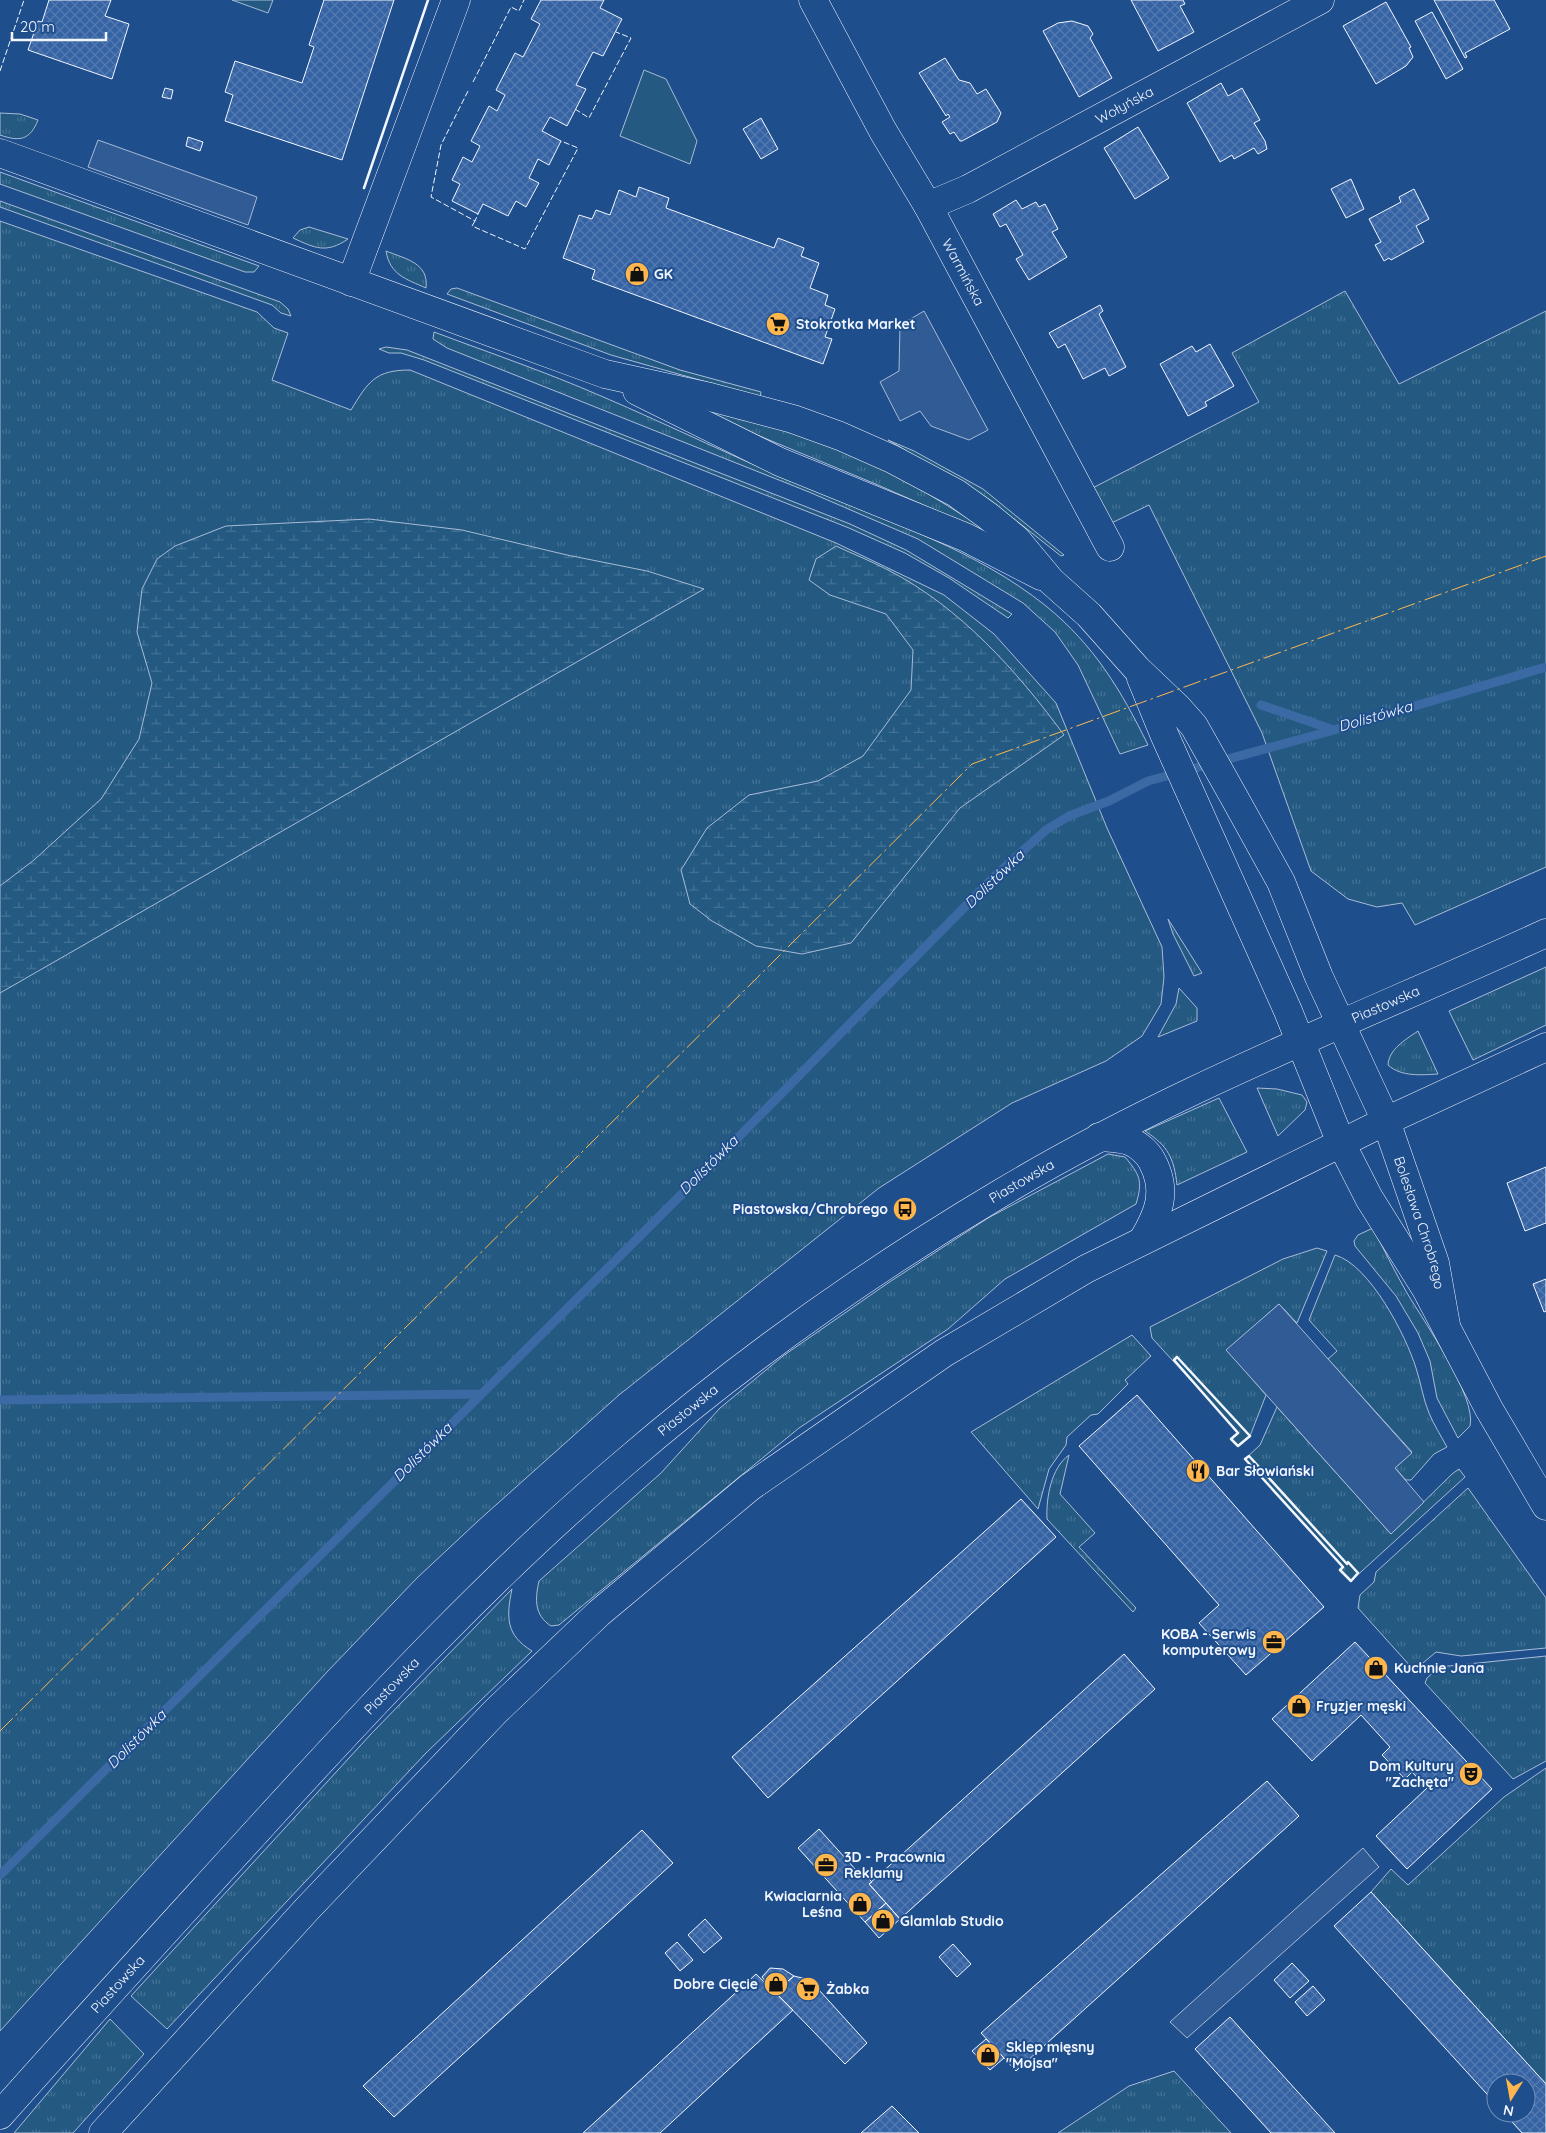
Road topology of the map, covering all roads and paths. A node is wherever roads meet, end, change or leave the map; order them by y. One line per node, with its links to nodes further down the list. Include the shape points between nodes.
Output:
1 (456, 0): 6 (street)
2 (812, 0): 5 (street, Warmińska)
3 (1320, 0): 5 (street, Wołyńska, via 968,189)
4 (0, 153): 6 (street)
5 (928, 206): 8 (street, Warmińska)
6 (351, 282): 7 (street)
7 (605, 374): 9 (street, via 780,462 965,537); 9 (street, via 793,419 892,459 956,493 988,516 1016,539)
8 (1110, 547)
9 (1051, 581): 10 (street, Bolesława Chrobrego, via 1089,615)
10 (1137, 669): 12 (street, Bolesława Chrobrego, via 1194,726 1281,882); 13 (street, Bolesława Chrobrego)
11 (1546, 933): 12 (street, Piastowska)
12 (1343, 1024): 13 (street, Piastowska); 15 (street, Bolesława Chrobrego)
13 (1301, 1043): 16 (street, Piastowska); 17 (street, Bolesława Chrobrego)
14 (1546, 1047): 15 (street)
15 (1386, 1121): 17 (street); 19 (street, Bolesława Chrobrego, via 1435,1263)
16 (1099, 1137): 18 (street, via 1131,1141 1148,1154 1160,1176 1161,1194 1155,1220); 21 (street, Piastowska, via 1001,1192 877,1271 710,1392 623,1463 527,1550 362,1716)
17 (1341, 1143): 18 (street); 19 (street, Bolesława Chrobrego, via 1369,1198)
18 (1143, 1240): 22 (street, via 1007,1314 896,1385 750,1487 598,1614 439,1768)
19 (1446, 1325): 20 (street, Bolesława Chrobrego, via 1489,1409)
20 (1546, 1506)
21 (0, 2115)
22 (102, 2133)

